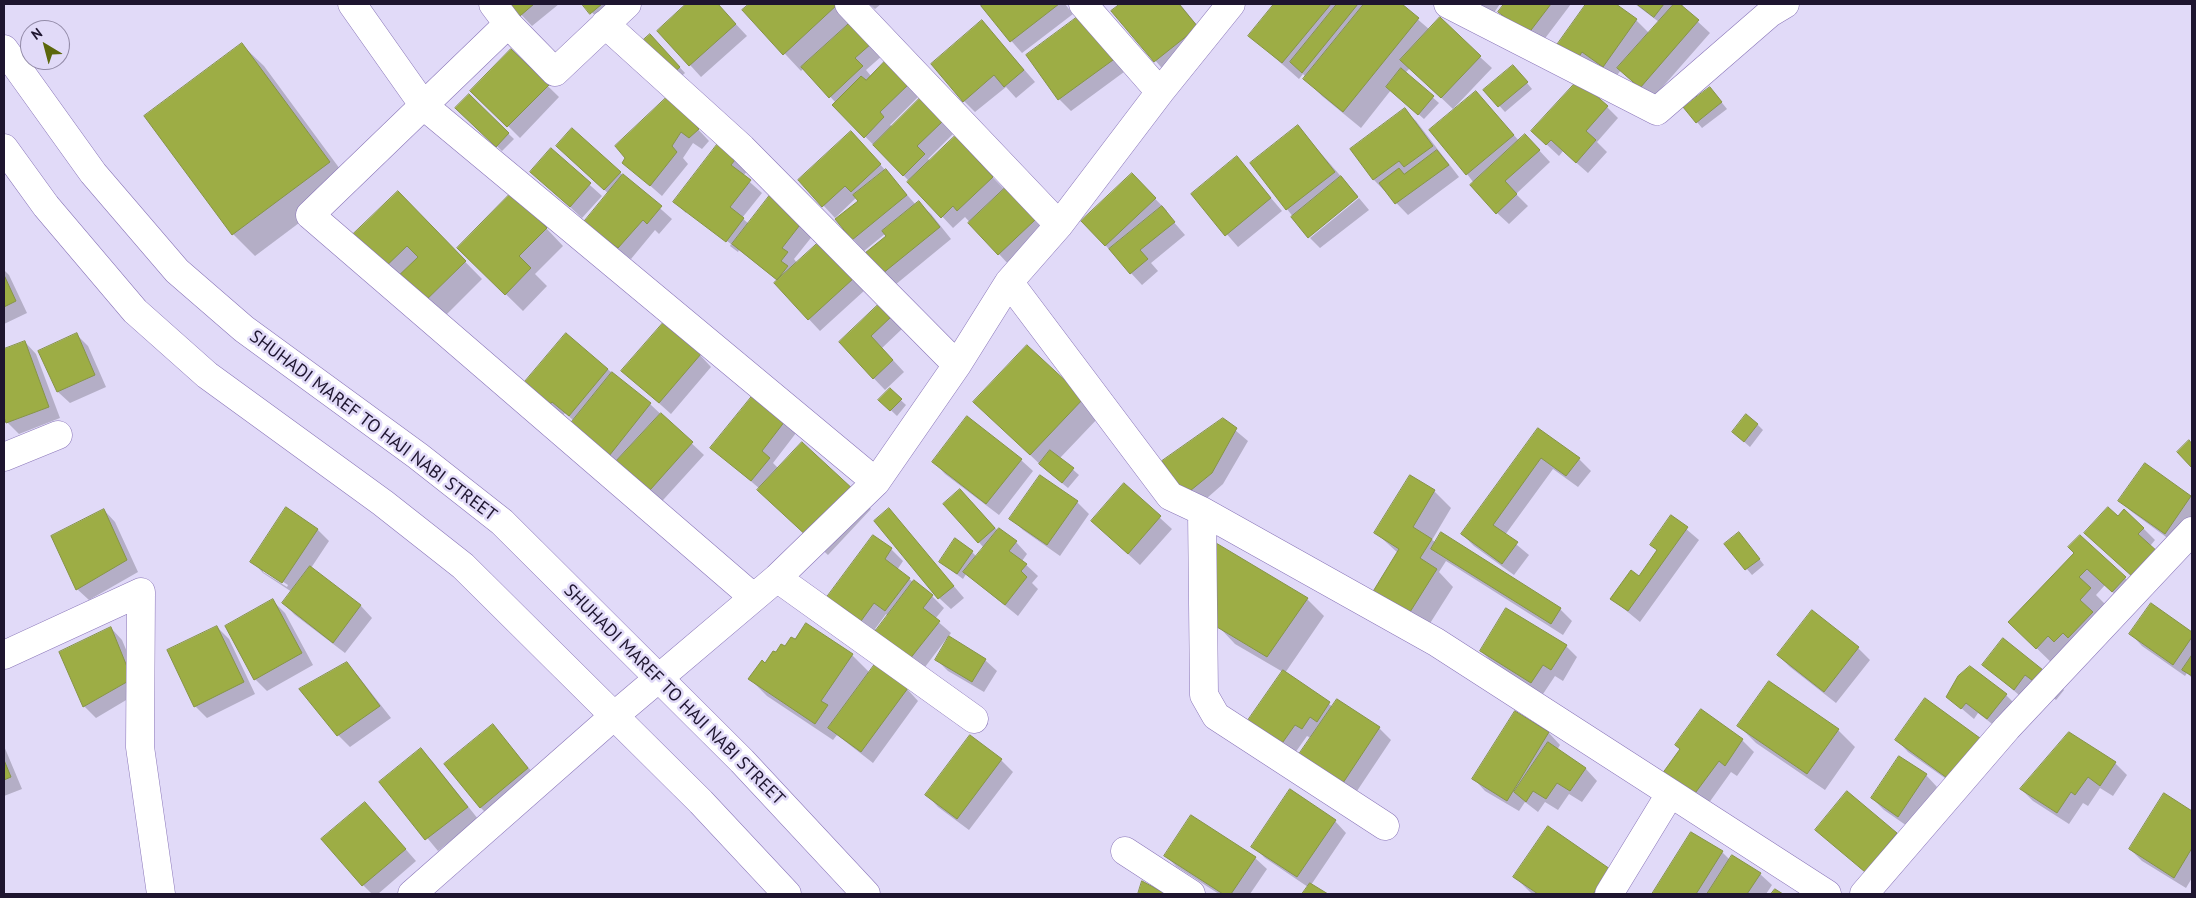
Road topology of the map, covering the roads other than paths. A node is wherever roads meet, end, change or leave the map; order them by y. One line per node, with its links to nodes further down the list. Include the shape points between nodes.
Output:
1 (352, 4): 12 (street)
2 (627, 4): 9 (street)
3 (848, 4): 14 (street)
4 (1083, 4): 11 (street)
5 (1231, 4): 11 (street)
6 (1448, 4): 7 (street, via 1657,111 1770,13)
7 (1785, 4)
8 (500, 14): 9 (street, via 555,72); 12 (street)
9 (606, 24): 16 (street, via 742,148)
10 (4, 49): 25 (street, SHUHADI MAREF TO HAJI NABI STREET, via 94,173 177,270 244,330 418,456 502,522)
11 (1160, 92): 14 (street)
12 (424, 106): 19 (street); 23 (street, via 310,215)
13 (4, 148): 26 (street, via 46,206 135,311 207,375 383,503 463,566)
14 (1059, 225): 15 (street)
15 (1009, 282): 16 (street); 20 (street, via 1170,496)
16 (957, 365): 19 (street)
17 (58, 435): 18 (street)
18 (4, 457)
19 (876, 482): 22 (street)
20 (1202, 511): 28 (street, via 1436,642); 29 (street, via 1204,695 1210,707 1216,716)
21 (2192, 531): 38 (street, via 2007,728)
22 (777, 578): 23 (street); 27 (street)
23 (753, 597): 25 (street)
24 (4, 656): 31 (street, via 141,592 140,747)
25 (659, 678): 26 (street); 34 (street, SHUHADI MAREF TO HAJI NABI STREET)
26 (614, 716): 32 (street); 33 (street, via 701,802)
27 (974, 719)
28 (1670, 794): 36 (street); 37 (street)
29 (1385, 826)
30 (1125, 851): 35 (street)
31 (161, 894)
32 (412, 894)
33 (786, 894)
34 (866, 894)
35 (1191, 894)
36 (1609, 894)
37 (1827, 894)
38 (1864, 894)

